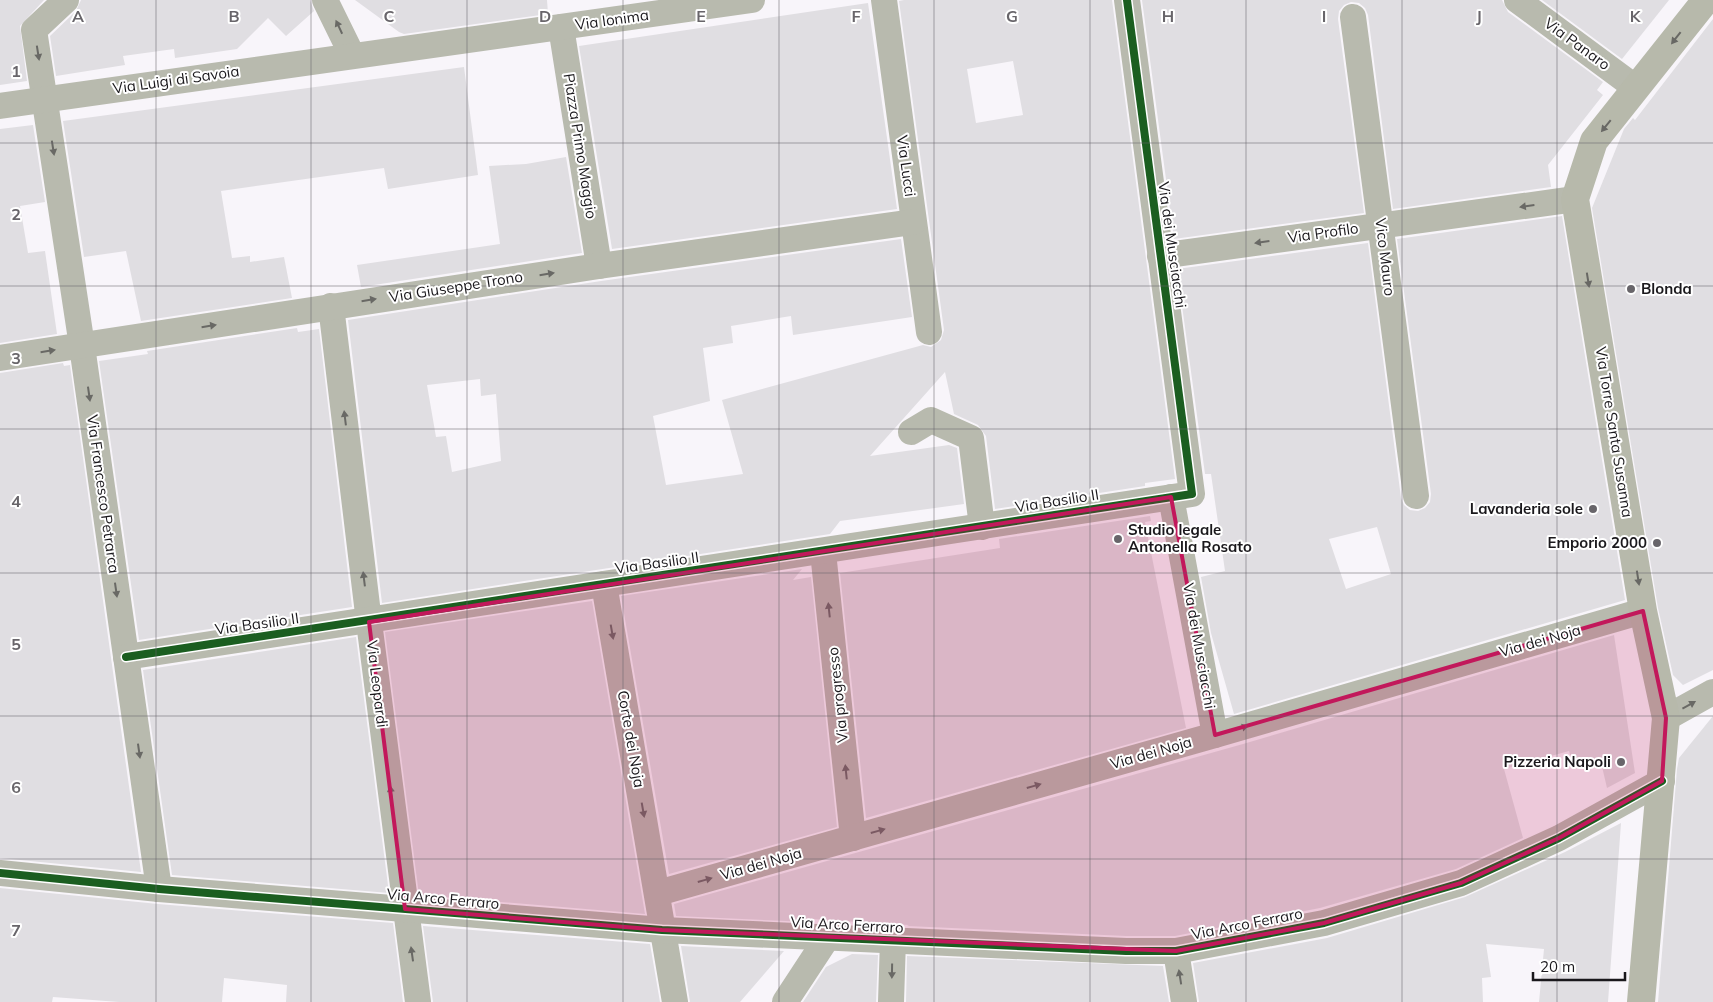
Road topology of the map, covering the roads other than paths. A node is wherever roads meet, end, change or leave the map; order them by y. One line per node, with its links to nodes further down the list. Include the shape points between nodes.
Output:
1 (66, 0): 13 (street, Via Francesco Petrarca, one-way to 13, via 34,30)
2 (327, 0): 11 (street, one-way to 2)
3 (752, 0): 8 (street, Via Ionima)
4 (884, 0): 16 (street, Via Lucci)
5 (1127, 0): 18 (street, Via dei Musciacchi)
6 (1517, 0): 12 (street, Via Panaro)
7 (1706, 0): 12 (main road, Via Torre Santa Susanna, one-way to 12)
8 (673, 6): 10 (street, Via Ionima)
9 (1353, 17): 17 (street, Vico Mauro)
10 (561, 27): 11 (street, Via Ionima); 19 (street, Piazza Primo Maggio)
11 (352, 55): 13 (street, Via Luigi di Savoia)
12 (1636, 88): 15 (main road, Via Torre Santa Susanna, one-way to 15, via 1594,141)
13 (45, 100): 14 (street, Via Luigi di Savoia); 22 (street, Via Francesco Petrarca, one-way to 22)
14 (0, 106)
15 (1575, 200): 17 (street, Via Profilo, one-way to 17); 30 (main road, Via Torre Santa Susanna, one-way to 30)
16 (913, 222): 19 (street, Via Giuseppe Trono); 21 (street, Via Lucci)
17 (1381, 225): 18 (street, Via Profilo, one-way to 18); 26 (street, Vico Mauro)
18 (1160, 256): 25 (street, Via dei Musciacchi)
19 (599, 266): 20 (street, Via Giuseppe Trono, one-way to 19)
20 (331, 306): 22 (street, Via Giuseppe Trono, one-way to 20); 31 (street, Via Leopardi, one-way to 20)
21 (929, 332)
22 (82, 346): 23 (street, Via Giuseppe Trono, one-way to 22); 32 (street, Via Francesco Petrarca, one-way to 32)
23 (0, 358)
24 (911, 432): 27 (street, via 931,420 971,438)
25 (1182, 496): 27 (street, Via Basilio II); 35 (street, Via dei Musciacchi)
26 (1416, 496)
27 (982, 527): 28 (street, Via Basilio II)
28 (824, 552): 29 (street, Via Basilio II); 37 (street, Via progresso, one-way to 28)
29 (604, 584): 31 (street, Via Basilio II); 40 (street, Corte dei Noja, one-way to 40)
30 (1643, 611): 34 (main road, Via Torre Santa Susanna); 35 (street, Via dei Noja, one-way to 30)
31 (369, 622): 32 (street, Via Basilio II); 41 (street, Via Leopardi, one-way to 31)
32 (126, 657): 39 (street, Via Francesco Petrarca, one-way to 39)
33 (1713, 692): 34 (street, one-way to 33)
34 (1666, 718): 36 (main road, Via Torre Santa Susanna)
35 (1215, 735): 37 (street, Via dei Noja, one-way to 35)
36 (1662, 781): 45 (street, Via Arco Ferraro, via 1558,838 1461,883 1324,923); 51 (main road, Via Torre Santa Susanna)
37 (853, 838): 40 (street, Via dei Noja, one-way to 37)
38 (0, 873): 39 (street, Via Arco Ferraro)
39 (159, 889): 41 (street, Via Arco Ferraro)
40 (658, 893): 42 (street, Corte dei Noja)
41 (405, 910): 42 (street, Via Arco Ferraro); 46 (street, Via Leopardi, one-way to 41)
42 (662, 930): 43 (street, Via Arco Ferraro); 47 (street, Corte dei Noja)
43 (827, 938): 44 (street, Via Arco Ferraro); 48 (street)
44 (893, 940): 45 (street, Via Arco Ferraro); 49 (street, one-way to 49)
45 (1176, 951): 50 (street, one-way to 45)
46 (418, 1002)
47 (675, 1002)
48 (785, 1002)
49 (891, 1002)
50 (1184, 1002)
51 (1641, 1002)

